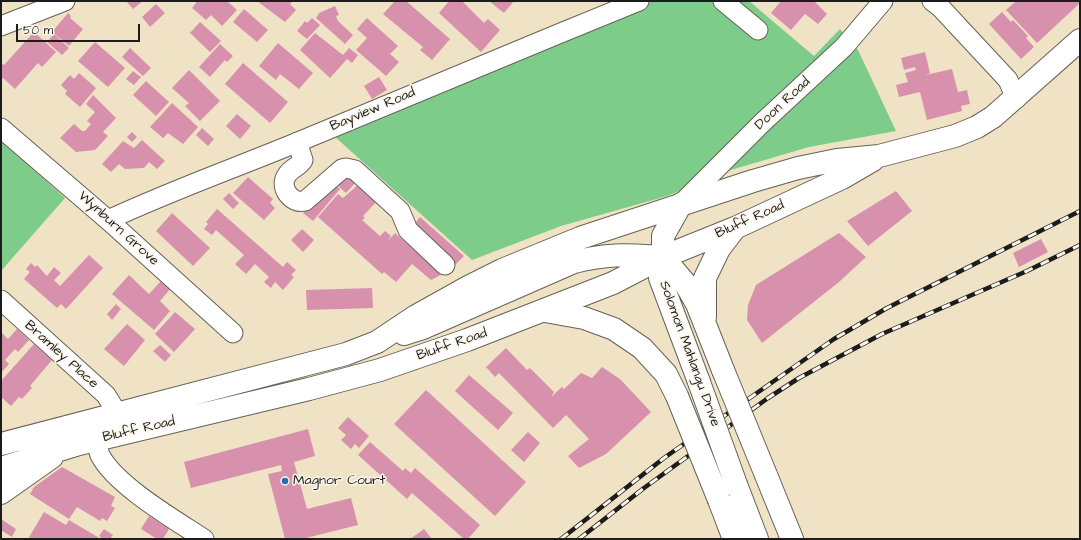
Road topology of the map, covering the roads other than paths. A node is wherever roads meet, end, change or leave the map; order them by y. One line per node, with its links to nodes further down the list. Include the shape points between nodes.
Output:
1 (65, 1): 6 (street)
2 (639, 1): 11 (street, Bayview Road)
3 (723, 1): 7 (street)
4 (883, 1): 13 (street, Doon Road, via 844,47 763,122)
5 (937, 3): 9 (street, via 1008,80)
6 (1, 26)
7 (758, 30)
8 (1080, 40): 9 (main road, Bluff Road)
9 (1016, 99): 12 (main road, Bluff Road, via 993,117 955,136)
10 (1, 128): 14 (street, Wynburn Grove)
11 (297, 142): 14 (street, Bayview Road, via 143,203); 17 (street, via 303,160 284,181 286,191 294,200 305,201 342,169 355,170 400,211 408,230)
12 (879, 156): 13 (main road, Bluff Road, via 838,160 798,168); 15 (main road, Bluff Road, via 842,178)
13 (681, 204): 16 (main road, via 663,236); 22 (main road, Bluff Road, via 580,238 502,270 416,316)
14 (108, 220): 21 (street, Wynburn Grove)
15 (735, 228): 16 (main road, Bluff Road); 20 (main road, via 719,249 705,278)
16 (663, 258): 19 (main road, Bluff Road, via 613,283); 20 (main road, Solomon Mahlangu Drive, via 685,283 697,304); 22 (main road, via 617,254 574,262 423,328); 31 (main road, Solomon Mahlangu Drive, bridge, via 660,278)
17 (445, 265)
18 (1, 300): 23 (street, Bramley Place, via 106,396)
19 (545, 311): 24 (main road, Bluff Road, via 380,370); 30 (main road, bridge, via 584,318 614,329 642,348 666,374)
20 (705, 326): 32 (main road, Solomon Mahlangu Drive, bridge)
21 (233, 333)
22 (376, 342): 23 (main road, Bluff Road, via 346,354)
23 (117, 413): 25 (main road, Bluff Road)
24 (96, 440): 26 (main road, Bluff Road); 29 (street, via 100,455 107,466 127,485)
25 (1, 444)
26 (64, 448): 27 (main road, Bluff Road); 28 (main road)
27 (1, 468)
28 (1, 493)
29 (204, 539)
30 (734, 539)
31 (757, 539)
32 (792, 539)

